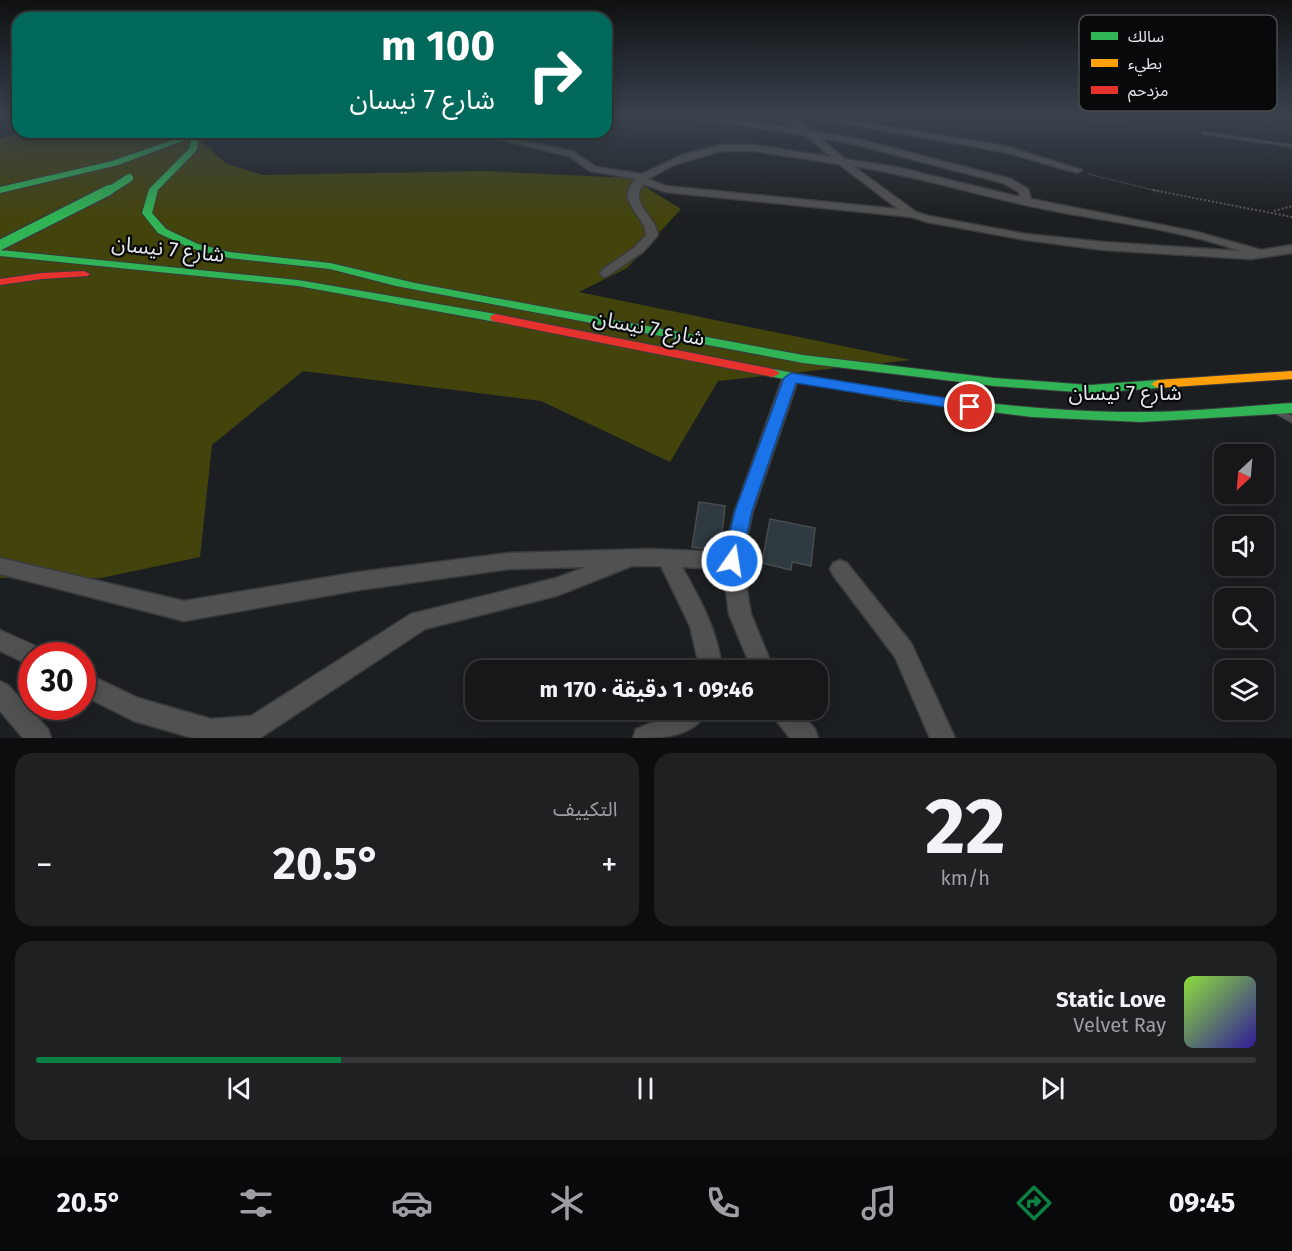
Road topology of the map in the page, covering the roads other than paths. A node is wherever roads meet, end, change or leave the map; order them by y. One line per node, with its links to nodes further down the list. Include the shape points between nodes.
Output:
1 (157, 149): 16 (main road)
2 (177, 149): 11 (main road)
3 (193, 149): 27 (main road, via 154,189 147,213 162,231 194,246 229,255 330,266)
4 (551, 149): 14 (street, via 572,154 597,171)
5 (716, 149): 14 (street, via 678,160)
6 (763, 149): 10 (street)
7 (827, 149): 10 (street)
8 (884, 149): 18 (street, via 995,177 1024,191)
9 (1007, 149): 12 (street)
10 (843, 162): 18 (street, via 903,171); 19 (street)
11 (153, 164)
12 (1077, 170)
13 (133, 176): 20 (main road, bridge)
14 (643, 178): 15 (street); 17 (street, via 635,189)
15 (665, 189): 17 (street); 19 (street)
16 (0, 190)
17 (634, 199): 25 (street, via 651,229 651,238)
18 (1026, 201): 23 (street, via 1197,235)
19 (912, 214): 23 (street, via 965,228 1079,244)
20 (0, 244): 27 (main road, شارع 7 نيسان, via 337,274)
21 (1292, 249): 23 (street)
22 (0, 253): 24 (main road, شارع 7 نيسان)
23 (1258, 253)
24 (195, 273): 26 (main road, via 90,273); 29 (main road, شارع 7 نيسان, via 298,283 414,302)
25 (606, 273)
26 (0, 282)
27 (419, 286): 28 (main road, شارع 7 نيسان, via 803,359 994,382 1090,389)
28 (1292, 375)
29 (791, 378): 31 (main road, شارع 7 نيسان, via 1010,412 1121,417); 35 (street, via 744,511)
30 (1292, 408): 31 (main road, شارع 7 نيسان)
31 (1275, 410): 32 (lane)
32 (1292, 420)
33 (637, 557): 34 (street); 36 (street, via 509,561 359,581 184,611); 42 (street, via 556,587 419,621 254,728 211,731 134,709)
34 (668, 558): 35 (street); 40 (street, via 693,607)
35 (732, 561): 41 (street, via 740,614)
36 (0, 566)
37 (840, 569): 49 (street, via 903,650)
38 (0, 640): 39 (street)
39 (18, 649)
40 (710, 660)
41 (760, 660)
42 (96, 689)
43 (0, 693): 46 (street)
44 (683, 720): 47 (street)
45 (791, 720): 48 (street)
46 (39, 738)
47 (645, 738)
48 (806, 738)
49 (943, 738)

